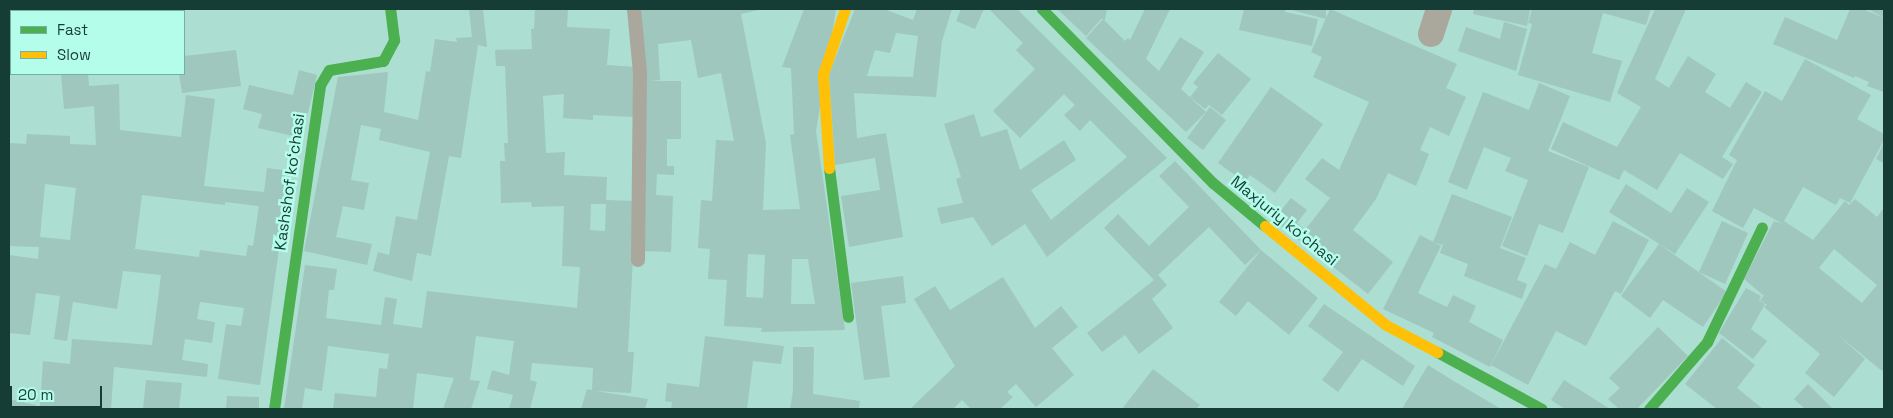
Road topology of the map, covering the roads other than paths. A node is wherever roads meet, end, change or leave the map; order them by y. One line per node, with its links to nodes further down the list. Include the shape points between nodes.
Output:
1 (390, 9): 10 (street, Kashshof koʻchasi, via 394,40 383,60 329,70 320,85)
2 (634, 9): 8 (lane, via 640,72)
3 (845, 9): 9 (street, via 822,74 829,167)
4 (1042, 9): 11 (street, Maxjuriy koʻchasi, via 1213,183 1386,325)
5 (1440, 9): 6 (street)
6 (1431, 34)
7 (1762, 227): 12 (street, via 1707,342)
8 (638, 260)
9 (848, 317)
10 (274, 409)
11 (1542, 409)
12 (1649, 409)

